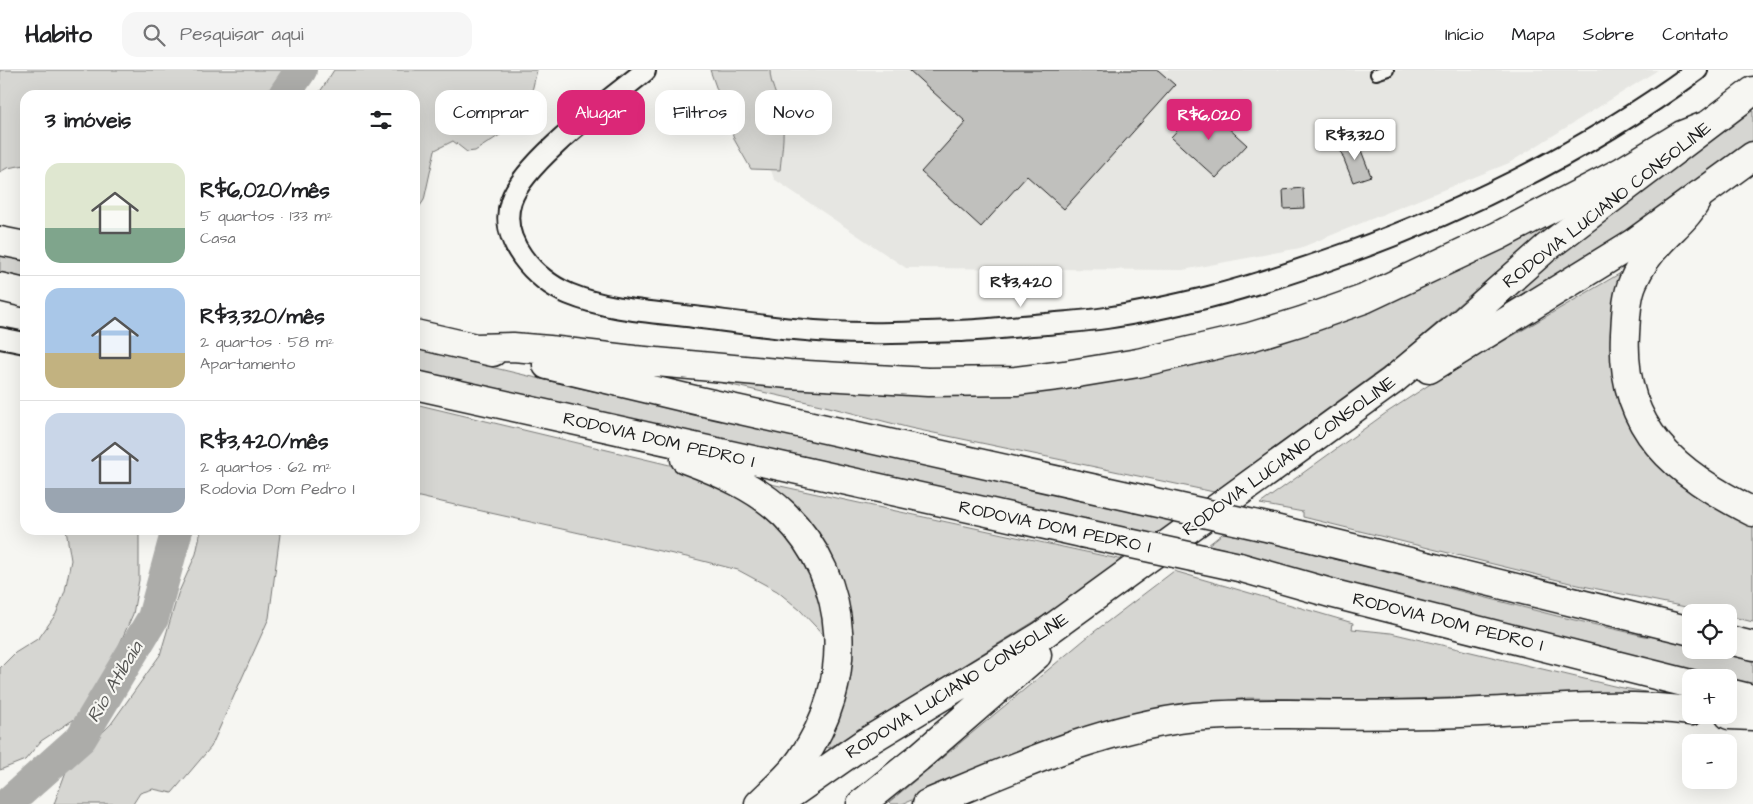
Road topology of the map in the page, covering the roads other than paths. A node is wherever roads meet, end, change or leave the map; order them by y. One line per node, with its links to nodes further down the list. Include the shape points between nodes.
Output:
1 (1388, 70): 4 (lane)
2 (1697, 70): 3 (street, via 1584,144 1508,184 1381,241 1259,284 1104,319 958,331 865,333 783,328 598,304 565,293 535,273 521,256 508,217 518,186 560,141)
3 (645, 72)
4 (1376, 74)
5 (1753, 91): 6 (highway, RODOVIA LUCIANO CONSOLINE)
6 (1705, 126): 16 (highway, via 1682,135 1622,172 1514,228 1364,299 1250,337 1138,363 1016,380 928,382 789,374 513,347); 30 (highway, RODOVIA LUCIANO CONSOLINE, via 1546,248 1457,327 1368,399 1041,636 863,744)
7 (1753, 156): 8 (highway, RODOVIA LUCIANO CONSOLINE)
8 (1699, 195): 19 (highway, via 1695,206 1659,242 1633,283 1624,351 1628,376 1639,412 1656,442 1674,462 1722,496); 31 (highway, RODOVIA LUCIANO CONSOLINE, via 1632,244 1414,378 1096,609 1041,651)
9 (0, 241): 10 (highway)
10 (20, 245)
11 (0, 287): 12 (highway)
12 (20, 292)
13 (420, 335): 16 (highway)
14 (0, 338): 15 (street)
15 (20, 342)
16 (476, 348): 20 (highway, bridge, via 1271,528)
17 (420, 386): 18 (highway, RODOVIA DOM PEDRO I)
18 (657, 440): 23 (highway, RODOVIA DOM PEDRO I, bridge, via 1239,567); 29 (highway, via 685,459 743,484 784,514 820,563 828,584 839,639 836,683 827,711 801,760)
19 (1753, 512)
20 (1682, 629)
21 (1737, 642): 22 (highway)
22 (1753, 646)
23 (1682, 682)
24 (1737, 695): 25 (highway)
25 (1753, 699)
26 (1682, 710): 32 (highway, via 1606,707 1433,714 1238,714 1193,718 1096,738)
27 (1737, 715): 28 (highway)
28 (1753, 716)
29 (759, 804)
30 (777, 804)
31 (861, 804)
32 (927, 804)

